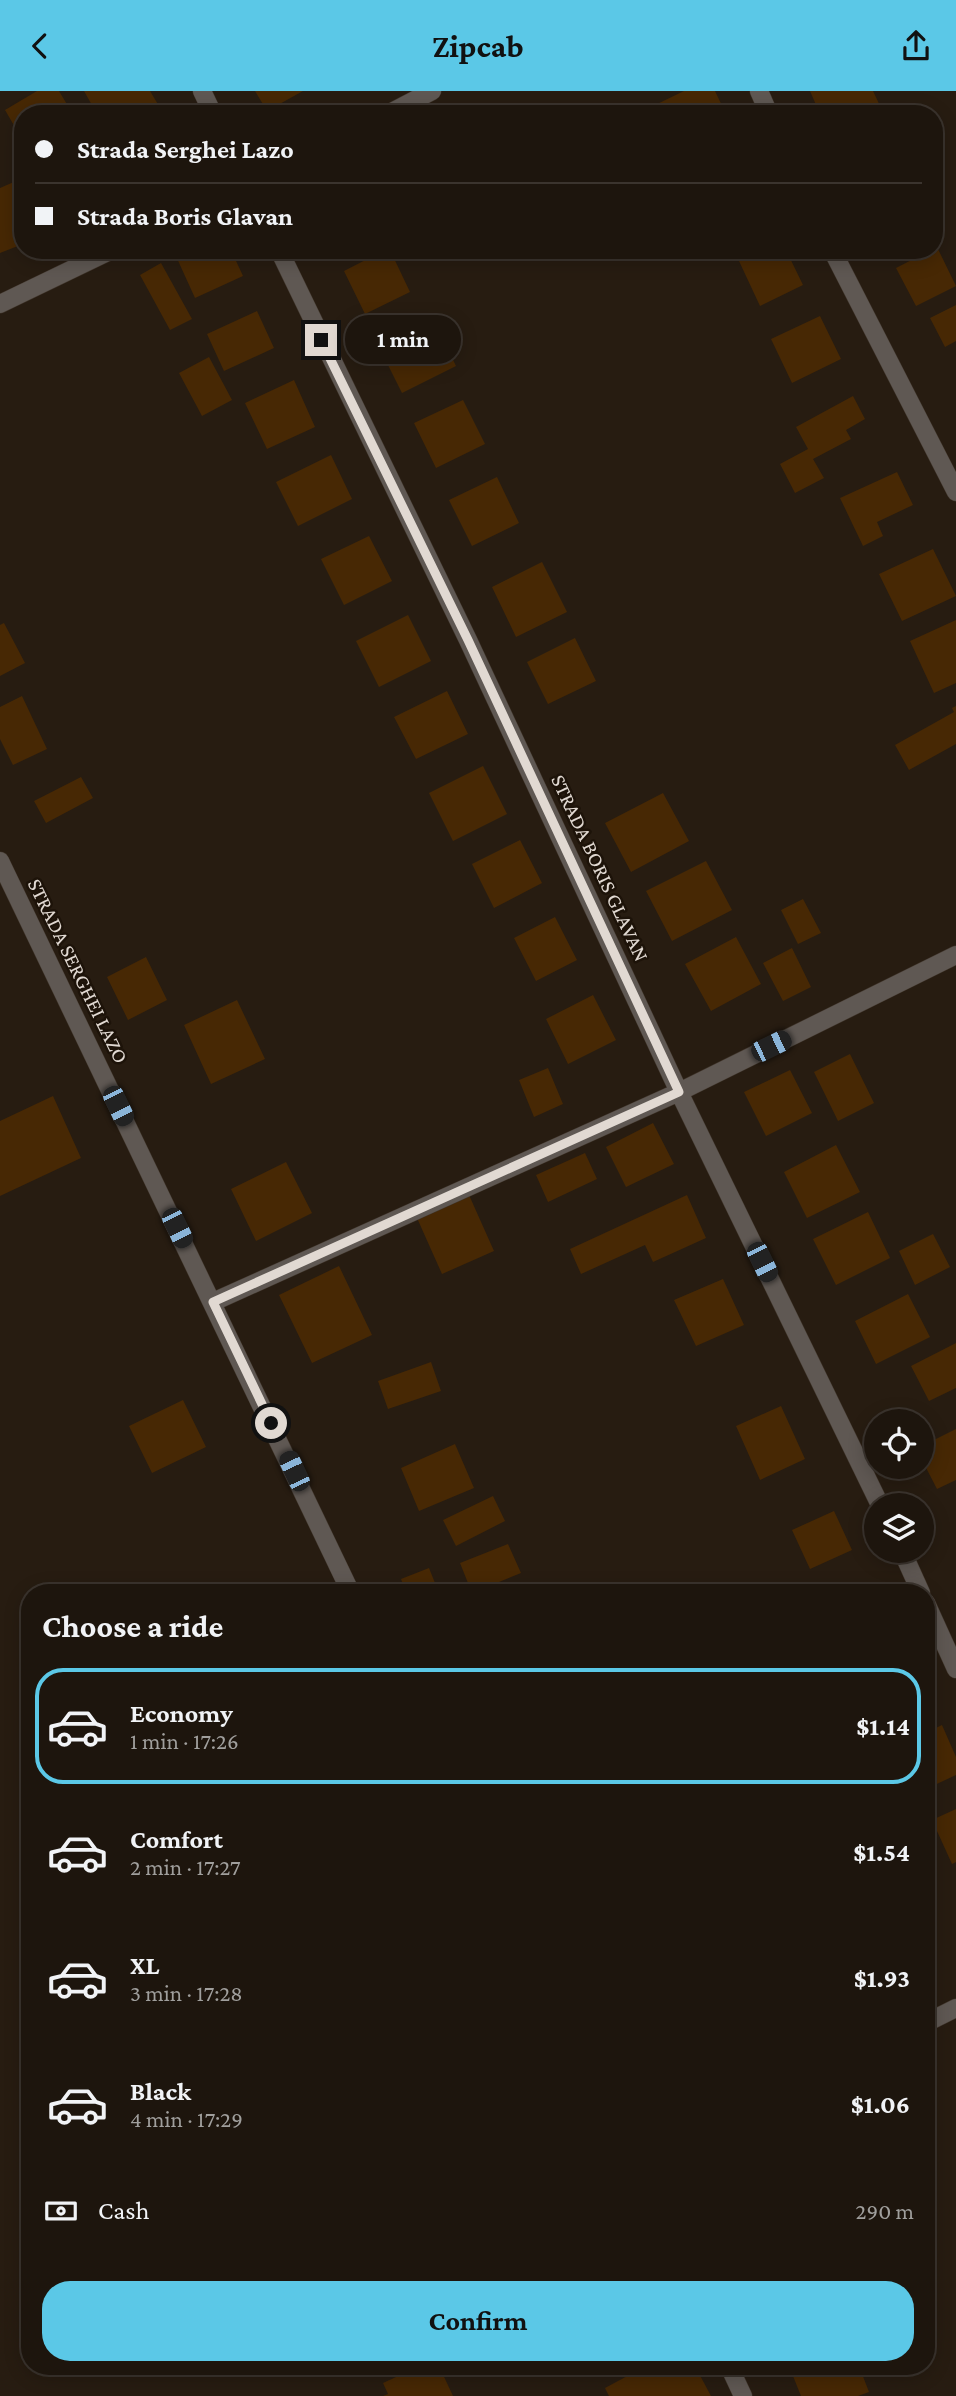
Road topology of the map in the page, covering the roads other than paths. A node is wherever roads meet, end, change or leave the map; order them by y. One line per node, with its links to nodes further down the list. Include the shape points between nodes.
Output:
1 (432, 91): 2 (street)
2 (405, 105)
3 (93, 259): 6 (street)
4 (283, 259): 10 (street, STRADA BORIS GLAVAN)
5 (837, 259): 7 (street)
6 (0, 304)
7 (956, 492)
8 (0, 861): 11 (street, STRADA SERGHEI LAZO)
9 (956, 955): 10 (street)
10 (679, 1092): 11 (street); 12 (street, STRADA BORIS GLAVAN)
11 (213, 1302): 14 (street, STRADA SERGHEI LAZO)
12 (874, 1493)
13 (907, 1563): 15 (street)
14 (347, 1584)
15 (917, 1584)
16 (935, 1623): 17 (street)
17 (956, 1669)
18 (956, 2008): 19 (street)
19 (935, 2018)
20 (733, 2375): 21 (street)
21 (743, 2396)

